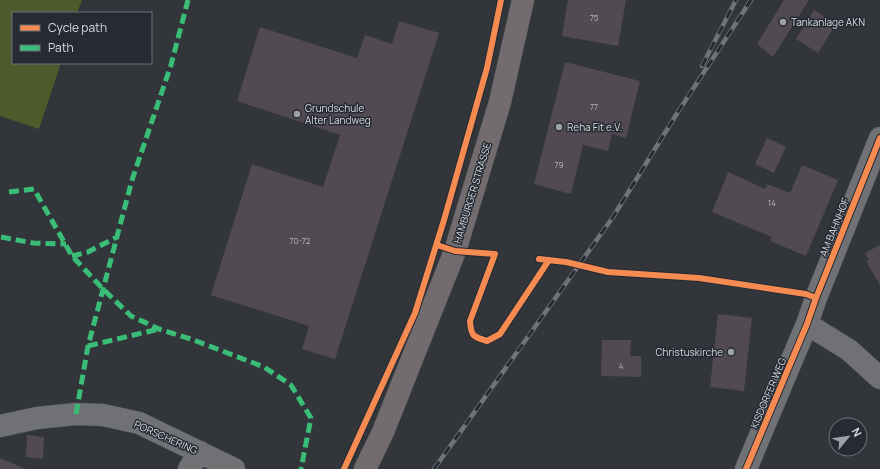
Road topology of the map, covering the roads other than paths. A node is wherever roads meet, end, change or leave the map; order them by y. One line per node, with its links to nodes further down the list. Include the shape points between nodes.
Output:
1 (523, 0): 8 (main road, HAMBURGER STRASSE, via 500,102 455,251 383,432)
2 (880, 138): 3 (street, AM BAHNHOF)
3 (807, 324): 4 (street, via 849,350); 9 (street, KISDORFER WEG)
4 (880, 378)
5 (0, 426): 6 (street, PORSCHERING, via 37,418 76,414 103,415 139,423)
6 (194, 460): 7 (street, PORSCHERING)
7 (234, 469)
8 (365, 469)
9 (746, 469)

